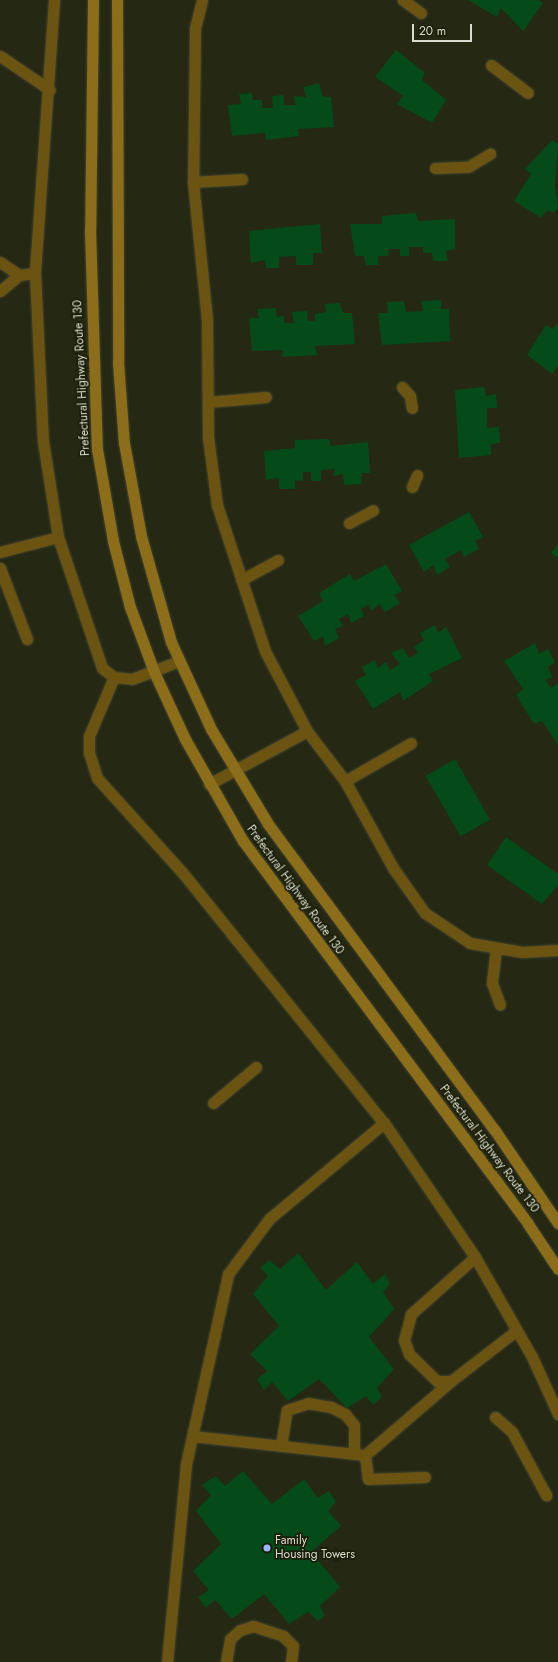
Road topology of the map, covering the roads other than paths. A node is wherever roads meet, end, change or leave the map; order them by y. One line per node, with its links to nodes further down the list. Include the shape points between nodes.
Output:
1 (54, 0): 9 (street)
2 (93, 0): 34 (main road, Prefectural Highway Route 130, via 90,237 97,449 112,541 130,607)
3 (117, 0): 33 (main road, Prefectural Highway Route 130, via 114,274 124,436 141,536)
4 (202, 0): 14 (street, via 195,29)
5 (403, 0): 6 (street)
6 (421, 13)
7 (0, 56): 9 (street)
8 (490, 65): 10 (street)
9 (50, 90): 16 (street)
10 (528, 93)
11 (490, 154): 12 (street, via 468,167)
12 (435, 168)
13 (242, 179): 14 (street)
14 (193, 182): 21 (street, via 207,321)
15 (0, 262): 17 (street)
16 (35, 273): 17 (street); 27 (street, via 43,441)
17 (18, 275): 18 (street)
18 (0, 291)
19 (402, 387): 22 (street, via 410,396)
20 (266, 397): 21 (street)
21 (208, 402): 31 (street, via 208,437 217,505)
22 (412, 408)
23 (417, 475): 24 (street)
24 (412, 487)
25 (373, 510): 26 (street)
26 (349, 523)
27 (58, 537): 28 (street); 35 (street, via 102,668)
28 (0, 552)
29 (278, 560): 31 (street)
30 (0, 568): 32 (street)
31 (241, 580): 36 (street, via 266,651)
32 (28, 639)
33 (179, 661): 34 (street); 38 (main road, Prefectural Highway Route 130)
34 (154, 672): 35 (street, via 132,679); 40 (main road, Prefectural Highway Route 130)
35 (114, 677): 46 (street, via 89,736 89,753 97,778 182,872)
36 (307, 731): 38 (street); 39 (street)
37 (411, 744): 39 (street)
38 (233, 769): 40 (street); 47 (main road, Prefectural Highway Route 130, via 307,880 494,1129)
39 (345, 781): 41 (street, via 393,868 425,913 470,943)
40 (208, 784): 49 (main road, Prefectural Highway Route 130, via 282,898 446,1113)
41 (496, 949): 42 (street); 43 (street, via 492,983)
42 (558, 950)
43 (500, 1004)
44 (256, 1067): 45 (street)
45 (213, 1103)
46 (384, 1123): 48 (street); 54 (street, via 269,1219 228,1274)
47 (558, 1223)
48 (475, 1258): 50 (street); 51 (street, via 411,1314 406,1329 409,1354 422,1370 437,1381)
49 (558, 1269)
50 (517, 1330): 51 (street); 52 (street)
51 (451, 1381): 56 (street)
52 (558, 1414)
53 (494, 1417): 58 (street, via 512,1432)
54 (192, 1436): 55 (street); 59 (street, via 186,1464)
55 (281, 1446): 56 (street); 56 (street, via 287,1410 308,1403 331,1407 345,1414 354,1425)
56 (359, 1455): 57 (street, via 368,1479)
57 (425, 1477)
58 (546, 1495)
59 (167, 1662)
60 (226, 1662): 61 (street, via 230,1639 240,1630 253,1626 288,1641 293,1646)
61 (291, 1662)

